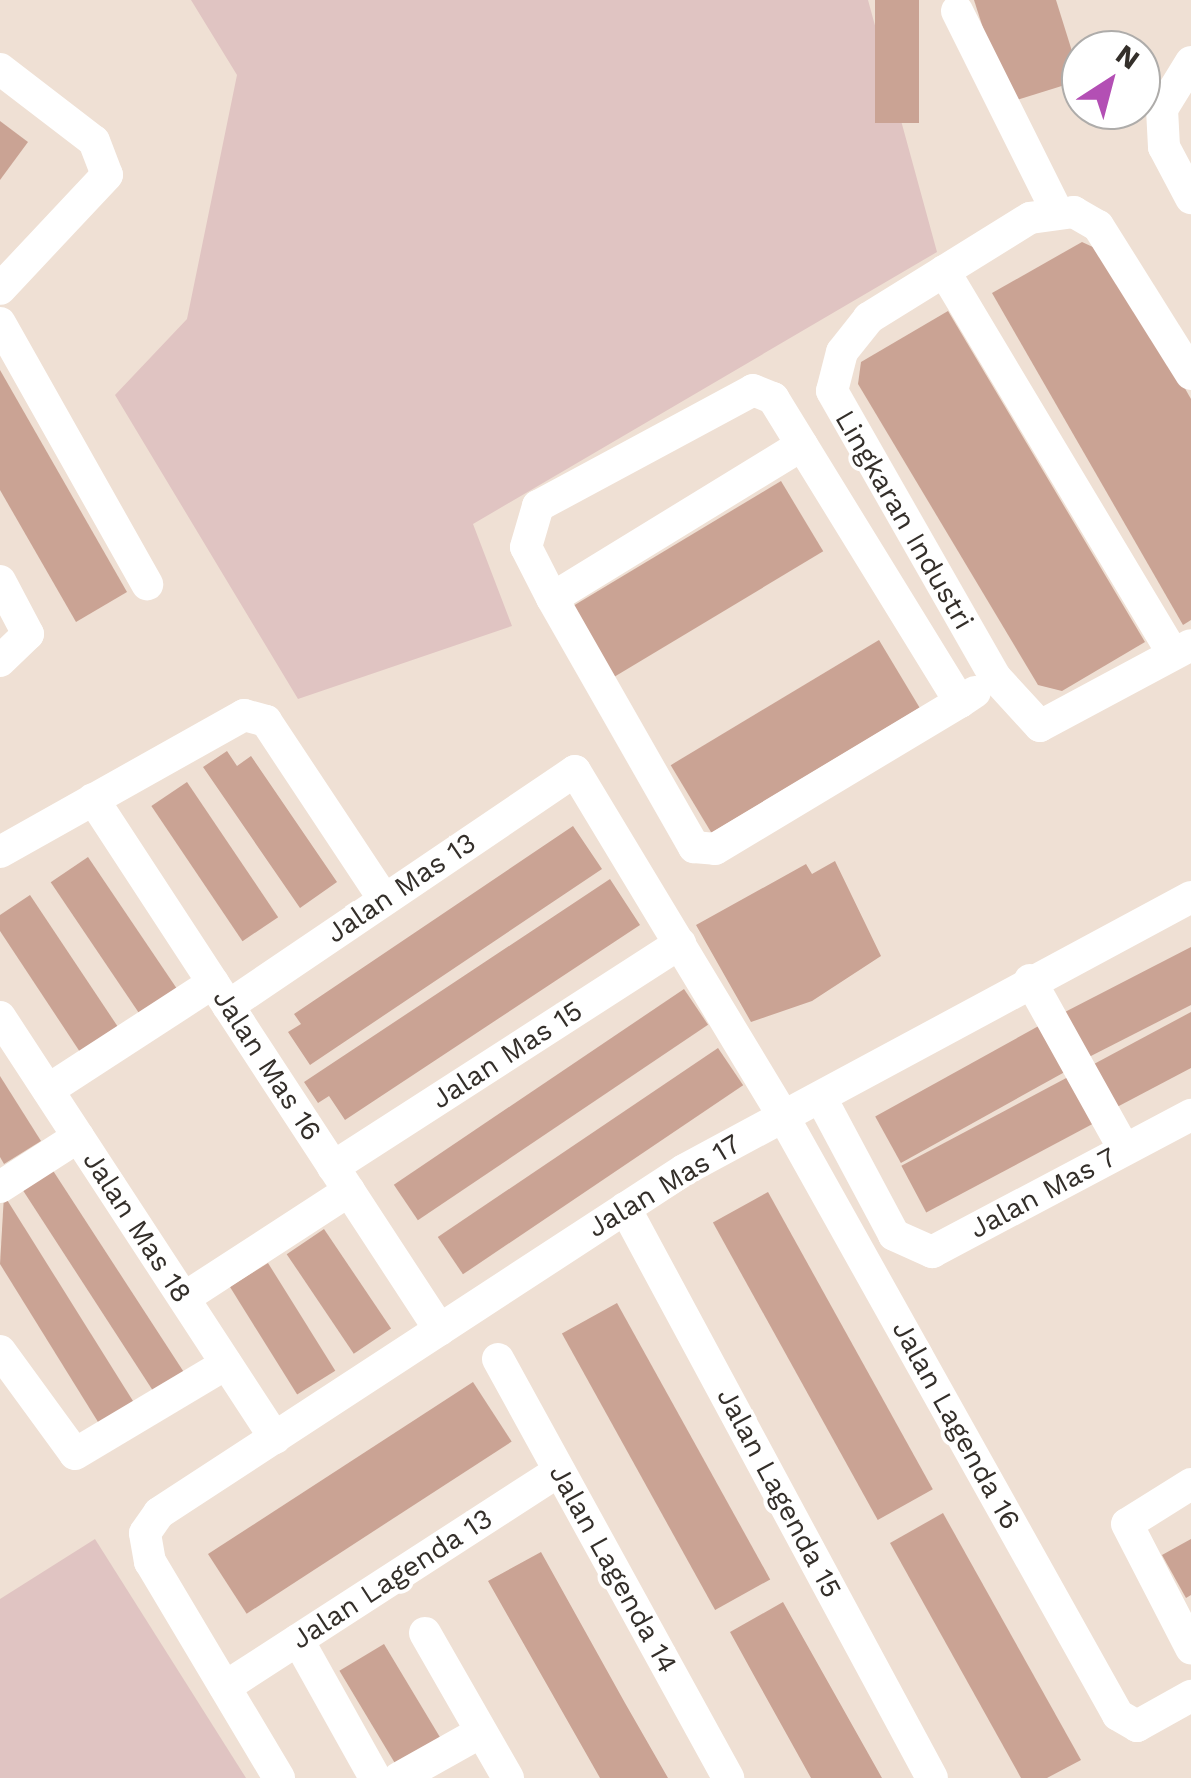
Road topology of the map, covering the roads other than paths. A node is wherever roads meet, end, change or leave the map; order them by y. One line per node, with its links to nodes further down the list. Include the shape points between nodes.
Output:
1 (957, 11): 5 (street)
2 (1191, 62): 4 (street, via 1162,109 1164,147)
3 (0, 70): 7 (street, via 94,140 107,175)
4 (1191, 198)
5 (1057, 212): 6 (street, Lingkaran Industri, via 1030,218); 9 (street, via 1098,226)
6 (944, 271): 14 (street); 16 (street, Lingkaran Industri, via 870,318 842,352 832,391)
7 (0, 289)
8 (0, 323): 12 (street)
9 (1191, 374)
10 (802, 445): 13 (street); 13 (street, via 773,398 753,390 538,506 526,547); 17 (street)
11 (0, 581): 15 (street, via 28,634)
12 (147, 584)
13 (552, 598): 17 (street, via 704,855)
14 (1182, 649): 16 (street, Lingkaran Industri, via 1040,726)
15 (0, 661)
16 (996, 678): 17 (street)
17 (960, 702)
18 (575, 771): 22 (street, Jalan Mas 13); 23 (street, Jalan Lagenda 16)
19 (93, 800): 20 (street); 22 (street, via 244,715 266,721); 25 (street, Jalan Mas 16)
20 (0, 852)
21 (1191, 897): 24 (street, Jalan Mas 17)
22 (384, 899): 25 (street, Jalan Mas 13)
23 (680, 943): 29 (street, Jalan Lagenda 16); 33 (street, Jalan Mas 15)
24 (1030, 980): 28 (street, Jalan Mas 17); 32 (street)
25 (221, 994): 27 (street, Jalan Mas 13); 33 (street, Jalan Mas 16)
26 (0, 1017): 27 (street, Jalan Mas 18)
27 (48, 1090): 31 (street, Jalan Mas 18)
28 (821, 1098): 29 (street, Jalan Mas 17); 32 (street, Jalan Mas 7, via 894,1234 932,1252)
29 (783, 1116): 35 (street, Jalan Mas 17); 48 (street, Jalan Lagenda 16, via 1118,1715 1137,1726)
30 (1190, 1120): 32 (street, Jalan Mas 7)
31 (78, 1136): 34 (street); 36 (street, Jalan Mas 18)
32 (1124, 1149)
33 (341, 1179): 36 (street, Jalan Mas 15); 37 (street, Jalan Mas 16)
34 (0, 1187)
35 (625, 1208): 37 (street, Jalan Mas 17); 55 (street, Jalan Lagenda 15)
36 (184, 1298): 40 (street, Jalan Mas 18)
37 (440, 1330): 41 (street, Jalan Mas 17)
38 (0, 1351): 40 (street, via 60,1446 89,1452)
39 (498, 1360): 42 (street, Jalan Lagenda 14)
40 (226, 1364): 41 (street, Jalan Mas 18)
41 (274, 1438): 47 (street, Jalan Mas 17, via 159,1513 145,1533 150,1562)
42 (559, 1471): 45 (street, Jalan Lagenda 13); 54 (street, Jalan Lagenda 14)
43 (1191, 1484): 46 (street, via 1127,1524)
44 (425, 1634): 49 (street)
45 (298, 1640): 47 (street, Jalan Lagenda 13); 51 (street)
46 (1191, 1648)
47 (225, 1687): 50 (street)
48 (1191, 1696)
49 (481, 1732): 52 (street); 53 (street)
50 (279, 1778)
51 (375, 1778)
52 (399, 1778)
53 (508, 1778)
54 (728, 1778)
55 (932, 1778)

